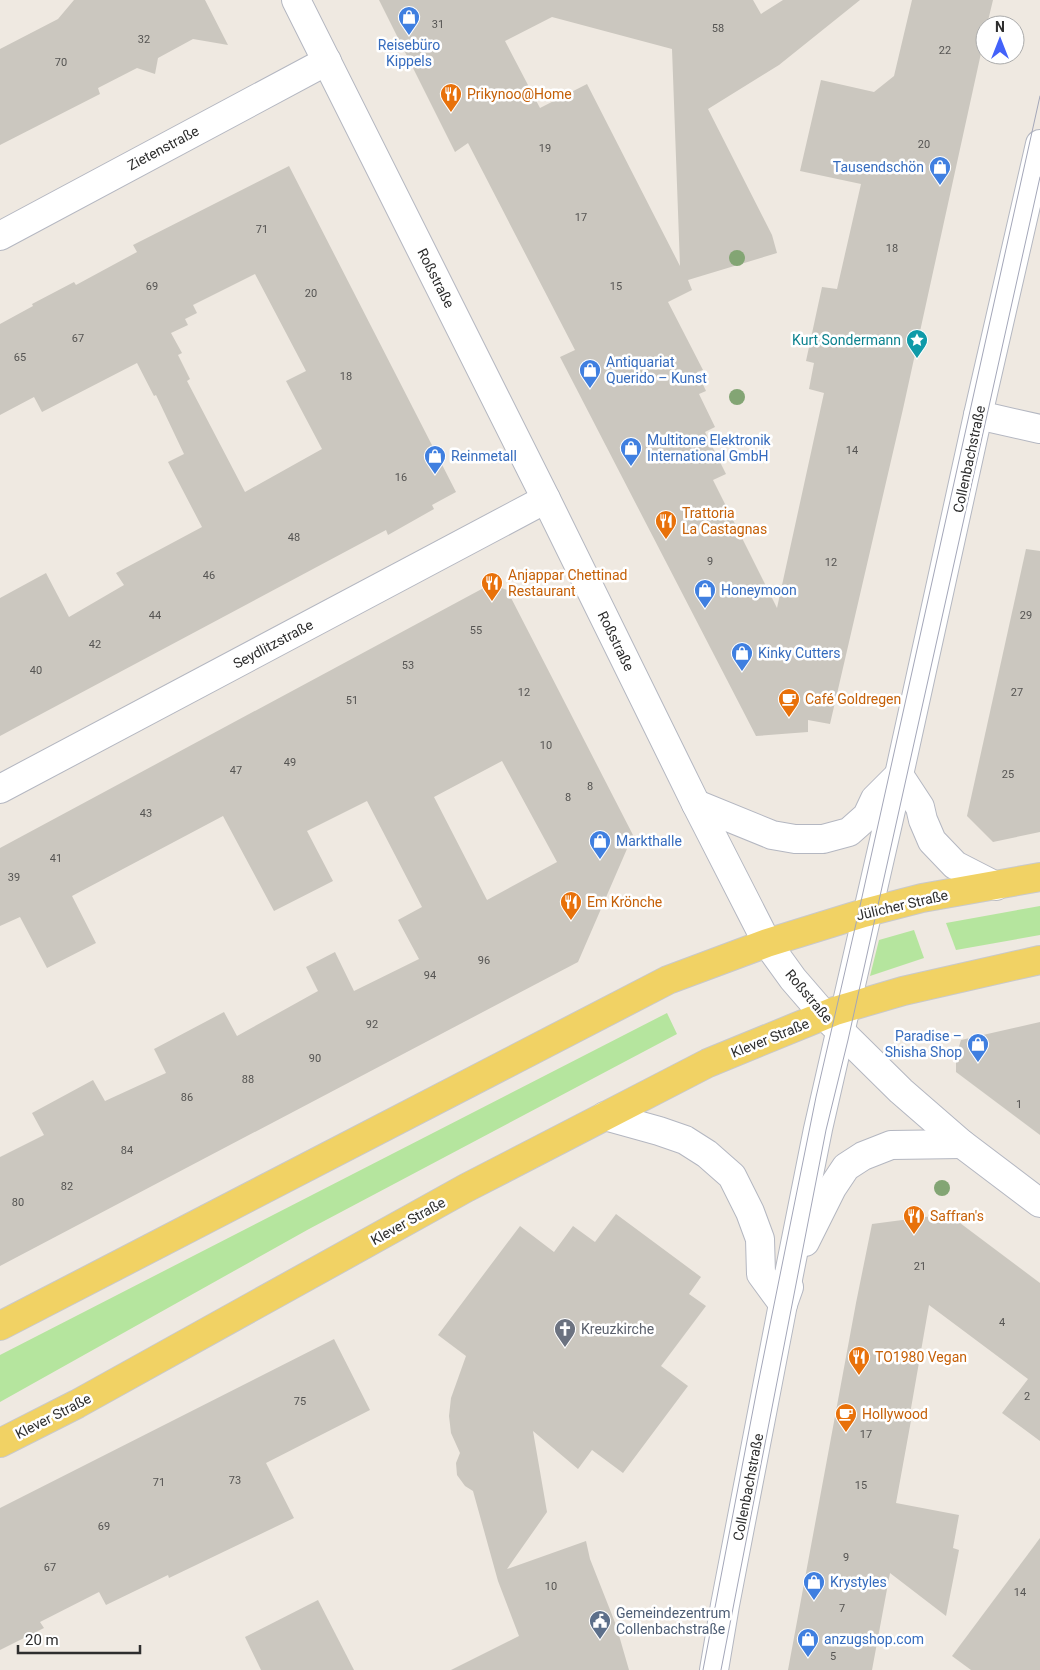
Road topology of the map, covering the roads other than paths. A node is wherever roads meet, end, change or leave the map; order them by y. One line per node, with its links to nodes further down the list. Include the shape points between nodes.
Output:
1 (296, 0): 2 (street, Roßstraße)
2 (326, 61): 4 (street, Zietenstraße); 7 (street, Roßstraße)
3 (1040, 144): 5 (street, Collenbachstraße)
4 (0, 236)
5 (978, 415): 6 (street); 8 (street, Collenbachstraße)
6 (1040, 429)
7 (546, 499): 9 (street, Seydlitzstraße); 10 (street, Roßstraße)
8 (899, 775): 10 (street, via 875,799 867,816 849,832 823,839 772,835); 12 (street, via 920,808 932,841 955,864); 13 (street, Collenbachstraße)
9 (0, 789)
10 (696, 804): 14 (street, Roßstraße)
11 (1040, 878): 12 (main road, Jülicher Straße)
12 (996, 886): 13 (main road, Jülicher Straße, via 922,898)
13 (868, 912): 14 (main road, Jülicher Straße); 16 (street, Collenbachstraße)
14 (767, 943): 16 (street, Roßstraße, via 793,979); 21 (main road, via 668,980)
15 (1040, 960): 16 (main road, via 912,989)
16 (837, 1019): 17 (main road, Klever Straße, via 708,1064); 18 (street, Roßstraße, via 900,1091); 20 (street, Collenbachstraße)
17 (605, 1116): 20 (street, via 685,1140 732,1176 760,1239 761,1274); 22 (main road, Klever Straße, via 466,1188 86,1400)
18 (962, 1144): 19 (street, Roßstraße); 20 (street, Collenbachstraße, via 891,1145 846,1167 804,1244)
19 (1040, 1203)
20 (783, 1304): 23 (street, Collenbachstraße)
21 (0, 1326)
22 (0, 1443)
23 (714, 1670)

